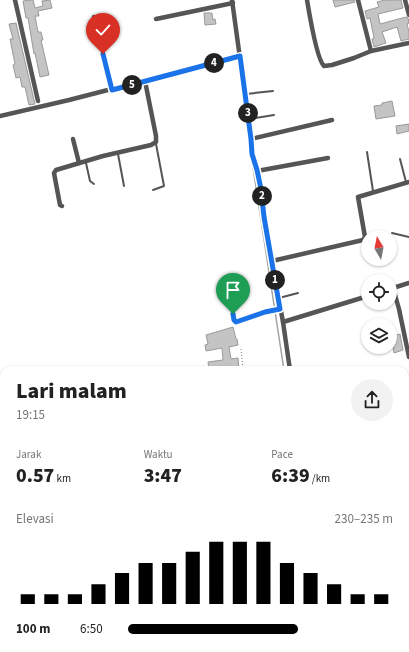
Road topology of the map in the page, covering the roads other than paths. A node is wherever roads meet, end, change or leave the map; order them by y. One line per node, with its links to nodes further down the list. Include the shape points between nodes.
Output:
1 (15, 0): 16 (street)
2 (307, 0): 10 (street, via 319,55 324,66)
3 (358, 0): 10 (street)
4 (405, 0): 6 (street)
5 (232, 2): 8 (street); 11 (street)
6 (409, 15)
7 (94, 17): 13 (street)
8 (156, 19)
9 (409, 43): 10 (street)
10 (371, 51)
11 (240, 56): 12 (street); 15 (street)
12 (145, 81): 13 (street); 23 (street)
13 (112, 90): 18 (street)
14 (273, 91): 15 (lane)
15 (245, 95): 19 (street)
16 (38, 101)
17 (274, 115): 19 (lane)
18 (0, 116)
19 (248, 119): 22 (street)
20 (332, 120): 22 (street)
21 (73, 139): 29 (street)
22 (251, 139): 30 (street)
23 (156, 142): 24 (street); 34 (lane, via 164,186)
24 (118, 152): 28 (street); 33 (lane)
25 (367, 152): 35 (lane)
26 (328, 158): 30 (street)
27 (400, 159): 31 (lane)
28 (85, 162): 29 (street); 32 (lane, via 90,181)
29 (79, 163): 36 (street, via 56,170 54,173)
30 (257, 170): 41 (street)
31 (408, 183): 35 (street)
32 (94, 184)
33 (124, 186)
34 (153, 190)
35 (373, 192): 37 (street, via 358,198)
36 (62, 206)
37 (364, 230)
38 (397, 234): 39 (lane)
39 (409, 237)
40 (361, 241): 41 (street)
41 (272, 261): 46 (street)
42 (409, 283): 43 (street)
43 (397, 287)
44 (298, 293): 46 (lane)
45 (361, 298): 50 (street)
46 (278, 299): 49 (street)
47 (233, 301): 49 (street, via 233,317 236,322)
48 (397, 303): 51 (street)
49 (280, 309): 50 (street)
50 (283, 322): 52 (street)
51 (409, 356)
52 (289, 366)

